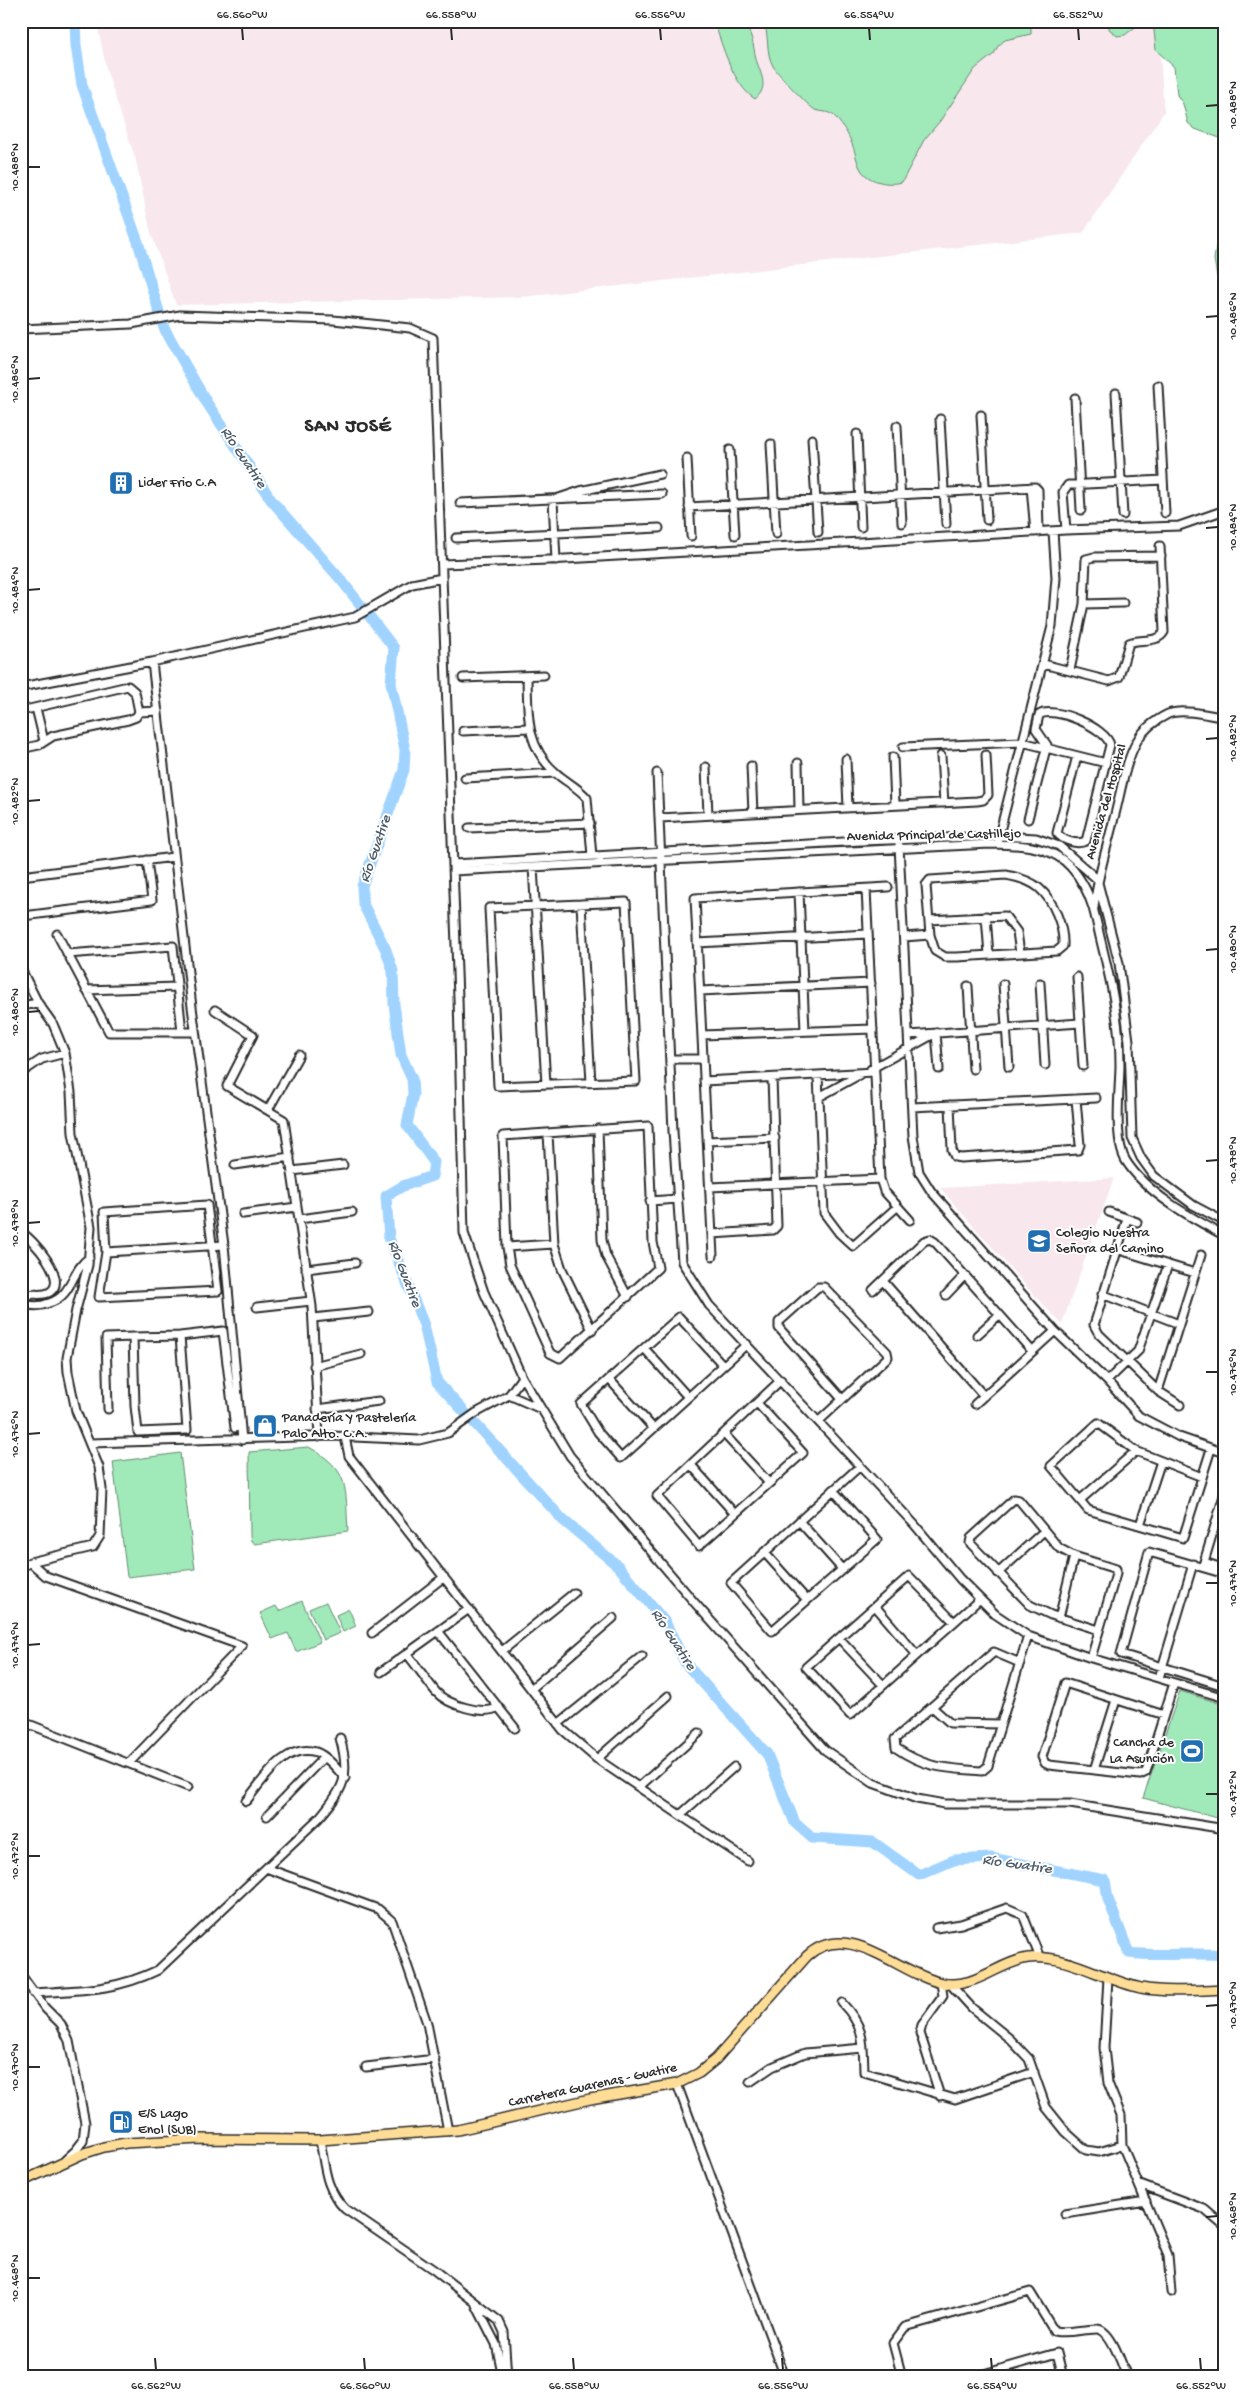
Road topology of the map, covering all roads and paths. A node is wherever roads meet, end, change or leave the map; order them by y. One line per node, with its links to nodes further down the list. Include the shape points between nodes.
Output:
1 (21, 329): 49 (street, via 131,324 172,316 333,320 410,328 433,338)
2 (1158, 385): 14 (street)
3 (1116, 393): 15 (street)
4 (1075, 398): 16 (street)
5 (982, 415): 17 (street)
6 (940, 419): 18 (street)
7 (897, 426): 20 (street)
8 (857, 434): 21 (street)
9 (812, 439): 23 (street)
10 (771, 444): 24 (street)
11 (730, 450): 26 (street)
12 (687, 458): 27 (street)
13 (660, 474): 22 (street)
14 (1163, 480): 15 (street); 30 (street)
15 (1121, 482): 16 (street); 31 (street)
16 (1080, 484): 28 (street); 37 (street, via 1068,485 1063,492)
17 (985, 490): 18 (street); 32 (street); 40 (street, via 1031,487)
18 (944, 492): 20 (street); 34 (street)
19 (662, 494): 22 (street)
20 (900, 495): 21 (street); 33 (street)
21 (859, 498): 23 (street); 36 (street)
22 (553, 500): 25 (street); 41 (street)
23 (816, 500): 24 (street); 39 (street)
24 (774, 502): 26 (street); 42 (street)
25 (460, 503)
26 (732, 504): 27 (street); 43 (street)
27 (689, 507): 44 (street)
28 (1081, 510)
29 (1225, 510): 37 (street, via 1179,526)
30 (1165, 513)
31 (1123, 515)
32 (987, 520)
33 (902, 524)
34 (946, 524)
35 (659, 528): 41 (street)
36 (860, 528)
37 (1066, 530): 38 (street)
38 (1053, 531): 40 (street); 54 (street, via 1056,598)
39 (818, 532)
40 (1037, 532): 48 (street)
41 (555, 534): 45 (street); 48 (street)
42 (776, 534)
43 (734, 535)
44 (691, 536)
45 (456, 538)
46 (1160, 546): 47 (street)
47 (1161, 556): 52 (street, via 1089,557 1085,562); 55 (street, via 1162,636 1155,640 1129,642 1119,677 1115,680)
48 (556, 560): 49 (street)
49 (442, 564): 50 (street)
50 (442, 578): 53 (street, via 412,584 355,617); 101 (street)
51 (1123, 603): 52 (street)
52 (1084, 604): 55 (street)
53 (152, 662): 59 (street); 62 (street)
54 (1042, 664): 55 (street); 68 (street)
55 (1070, 670)
56 (544, 675): 57 (street)
57 (527, 676): 58 (street); 65 (street)
58 (463, 678)
59 (21, 687)
60 (36, 708): 61 (street); 63 (street, via 128,686 135,692); 67 (street)
61 (21, 711)
62 (158, 711): 63 (street); 97 (street)
63 (139, 712): 67 (street, via 128,720 53,736)
64 (1225, 718): 105 (street, Avenida del Hospital, via 1199,713 1170,713 1151,724 1138,739 1130,756)
65 (528, 728): 66 (street); 81 (street, via 539,753)
66 (463, 731)
67 (44, 741): 71 (street)
68 (1022, 742): 69 (street); 70 (street); 94 (street)
69 (903, 747)
70 (1045, 748): 74 (street); 78 (street, via 1046,742 1036,729 1039,715 1048,712 1082,720 1107,739 1110,745); 91 (street)
71 (21, 749)
72 (986, 755): 84 (street, via 988,794 983,800)
73 (941, 756): 84 (street)
74 (1077, 756): 78 (street); 78 (street, via 1056,829 1059,837 1074,842 1086,841)
75 (893, 757): 85 (street)
76 (846, 759): 86 (street)
77 (798, 763): 87 (street)
78 (1106, 763)
79 (751, 766): 88 (street)
80 (706, 767): 89 (street)
81 (555, 773): 83 (street); 92 (street, via 587,798)
82 (657, 773): 90 (street)
83 (465, 778)
84 (944, 803): 85 (street)
85 (895, 805): 86 (street)
86 (848, 808): 87 (street)
87 (799, 810): 88 (street)
88 (754, 813): 89 (street)
89 (708, 815): 90 (street)
90 (660, 818): 99 (street)
91 (1028, 819)
92 (590, 823): 93 (street); 98 (street)
93 (469, 828)
94 (999, 836): 95 (street, Avenida Principal de Castillejo); 96 (street); 105 (street, Avenida Principal de Castillejo, via 1036,838 1059,846)
95 (899, 844): 96 (street, Avenida Principal de Castillejo); 99 (street, Avenida Principal de Castillejo); 118 (street)
96 (996, 844): 103 (street, Avenida Principal de Castillejo, via 1039,849 1057,856)
97 (174, 856): 100 (street); 144 (street)
98 (592, 856): 99 (street, Avenida Principal de Castillejo); 101 (street, Avenida Principal de Castillejo)
99 (661, 856): 102 (street, Avenida Principal de Castillejo); 151 (street)
100 (147, 860): 104 (street); 112 (street, via 152,900)
101 (453, 867): 102 (street, Avenida Principal de Castillejo); 237 (street, via 464,1233 484,1292)
102 (533, 867): 110 (street)
103 (1075, 872): 105 (street, Avenida del Hospital); 111 (street, Avenida Principal de Castillejo)
104 (21, 876)
105 (1097, 879): 111 (street, Avenida del Hospital); 195 (street, via 1122,983 1129,1041 1132,1138 1154,1176 1193,1205)
106 (888, 887): 107 (street)
107 (866, 889): 108 (street); 116 (street)
108 (799, 892): 119 (street); 120 (street, via 695,898)
109 (580, 904): 110 (street); 164 (street); 164 (street, via 626,902 636,1081)
110 (535, 905): 165 (street); 165 (street, via 490,908 498,1086)
111 (1094, 911): 198 (street, Avenida Principal de Castillejo, via 1120,1048 1120,1143 1126,1160 1148,1185 1186,1215)
112 (23, 916)
113 (986, 916): 114 (street); 121 (street, via 1005,916 1010,920 1018,932); 123 (street)
114 (928, 920): 117 (street); 121 (street, via 926,885 930,880 1006,874 1023,879 1039,888 1054,909 1063,932 1063,946 1057,951)
115 (57, 934): 122 (street)
116 (868, 934): 119 (street); 126 (street)
117 (930, 935): 118 (street); 123 (street, via 935,951 945,957)
118 (904, 937): 147 (street)
119 (801, 938): 120 (street); 131 (street)
120 (697, 943): 133 (street)
121 (1020, 953): 123 (street)
122 (67, 954): 130 (street, via 173,946); 132 (street)
123 (989, 955)
124 (21, 969): 134 (street)
125 (1077, 978): 137 (street)
126 (870, 982): 131 (street); 140 (street)
127 (1040, 983): 138 (street)
128 (1004, 984): 139 (street)
129 (968, 986): 142 (street)
130 (177, 987): 132 (street); 143 (street)
131 (803, 987): 133 (street); 141 (street)
132 (86, 990): 143 (street, via 108,1032)
133 (700, 991): 146 (street)
134 (38, 1003): 135 (street); 149 (street, via 53,1024)
135 (21, 1006)
136 (216, 1010): 171 (street, via 253,1034 227,1086)
137 (1080, 1023): 138 (street); 154 (street)
138 (1042, 1026): 139 (street); 153 (street)
139 (1007, 1028): 142 (street); 155 (street)
140 (873, 1029): 141 (street); 158 (street)
141 (805, 1031): 146 (street)
142 (971, 1031): 145 (street); 156 (street)
143 (182, 1032): 144 (street)
144 (195, 1032): 199 (street)
145 (936, 1033): 147 (street); 148 (street); 157 (street)
146 (702, 1035): 152 (street)
147 (909, 1035): 148 (street)
148 (910, 1048): 158 (street); 170 (street)
149 (65, 1053): 159 (street, via 42,1059); 207 (street, via 73,1133 91,1227)
150 (299, 1055): 171 (street)
151 (670, 1059): 152 (street); 184 (street)
152 (703, 1059): 163 (street)
153 (1045, 1065)
154 (1083, 1066)
155 (1009, 1067)
156 (973, 1068)
157 (939, 1069)
158 (874, 1070): 160 (street); 180 (street)
159 (21, 1073)
160 (862, 1073): 161 (street); 166 (street)
161 (818, 1075): 162 (street); 166 (street)
162 (772, 1078): 163 (street); 174 (street)
163 (704, 1081): 175 (street)
164 (590, 1083): 165 (street)
165 (546, 1084)
166 (819, 1097): 181 (street)
167 (1096, 1098): 168 (street)
168 (1076, 1099): 169 (street); 169 (street, via 1080,1145 1078,1150 1070,1153 955,1157)
169 (950, 1105): 170 (street)
170 (912, 1107): 226 (street, via 913,1136 920,1172 931,1191)
171 (268, 1110): 176 (street, via 284,1120)
172 (598, 1130): 173 (street); 185 (street, via 648,1126); 217 (street, via 602,1240 606,1256)
173 (548, 1133): 200 (street); 202 (street, via 503,1136)
174 (775, 1138): 175 (street); 182 (street)
175 (707, 1142): 183 (street)
176 (290, 1157): 177 (street); 179 (street)
177 (235, 1165)
178 (343, 1165): 179 (street)
179 (292, 1170): 186 (street)
180 (880, 1178): 181 (street); 187 (street, via 884,1191)
181 (823, 1181): 182 (street); 187 (street, via 824,1213 853,1246)
182 (777, 1184): 183 (street); 197 (street, via 777,1226 772,1230)
183 (710, 1187): 197 (street)
184 (678, 1199): 185 (street); 230 (street, via 682,1262 709,1305)
185 (650, 1201): 217 (street, via 658,1268)
186 (297, 1207): 190 (street); 191 (street)
187 (897, 1207): 193 (street)
188 (352, 1212): 191 (street)
189 (1109, 1212): 192 (street)
190 (243, 1214)
191 (299, 1219): 210 (street)
192 (1127, 1219): 194 (street); 203 (street)
193 (910, 1220)
194 (1137, 1222)
195 (1225, 1222)
196 (21, 1232): 207 (street, via 43,1252 55,1282 48,1293 24,1296 22,1299 26,1304 42,1306 59,1300)
197 (712, 1234): 206 (street)
198 (1225, 1236)
199 (224, 1244): 201 (street); 260 (street)
200 (554, 1244): 202 (street); 225 (street, via 562,1269)
201 (212, 1245): 204 (street); 204 (street, via 207,1205 104,1212); 204 (street, via 218,1291 99,1297)
202 (507, 1246): 225 (street, via 510,1265 550,1353 560,1358)
203 (1116, 1249): 209 (street); 215 (street)
204 (106, 1252)
205 (1201, 1254): 211 (street)
206 (713, 1256)
207 (90, 1258): 262 (street, via 67,1358 76,1411)
208 (355, 1262): 210 (street)
209 (1168, 1265): 211 (street); 221 (street)
210 (306, 1269): 218 (street)
211 (1195, 1273): 224 (street)
212 (964, 1276): 213 (street, via 930,1239); 216 (street); 222 (street)
213 (882, 1281): 214 (street); 244 (street)
214 (873, 1290)
215 (1102, 1294): 221 (street); 234 (street, via 1094,1325 1099,1334)
216 (946, 1295)
217 (628, 1297): 225 (street)
218 (311, 1301): 219 (street); 223 (street)
219 (256, 1308)
220 (369, 1312): 223 (street)
221 (1151, 1314): 224 (street); 234 (street, via 1138,1352)
222 (999, 1315): 227 (street); 232 (street)
223 (313, 1318): 236 (street)
224 (1179, 1324): 241 (street)
225 (592, 1330)
226 (1055, 1331): 232 (street); 240 (street)
227 (977, 1335)
228 (180, 1336): 229 (street); 254 (street, via 223,1331); 256 (street)
229 (133, 1337): 250 (street, via 106,1338); 256 (street, via 138,1432)
230 (747, 1344): 235 (street); 239 (street)
231 (644, 1348): 235 (street, via 679,1317); 238 (street); 243 (street)
232 (1032, 1351): 244 (street)
233 (361, 1354): 236 (street)
234 (1128, 1360): 240 (street); 241 (street)
235 (723, 1365): 243 (street)
236 (314, 1366): 251 (street)
237 (522, 1377): 242 (street); 252 (street)
238 (609, 1379): 255 (street); 255 (street, via 581,1404 609,1445 621,1458)
239 (781, 1380): 247 (street); 253 (street)
240 (1107, 1381): 263 (street, via 1139,1416)
241 (1158, 1391): 249 (street)
242 (509, 1395): 252 (street); 259 (street, via 448,1433 419,1440)
243 (688, 1396): 255 (street)
244 (984, 1396): 248 (street)
245 (842, 1399): 245 (street, via 888,1357 887,1352 824,1288 818,1287 779,1322 779,1328); 253 (street)
246 (379, 1401): 251 (street)
247 (757, 1403): 257 (street); 270 (street, via 803,1453)
248 (975, 1404)
249 (1180, 1405)
250 (108, 1409)
251 (317, 1409): 258 (street)
252 (542, 1409): 337 (street, via 570,1456 707,1617 825,1750 873,1783 917,1799 946,1804 1070,1804)
253 (819, 1421): 268 (street)
254 (235, 1428)
255 (653, 1428)
256 (187, 1430): 261 (street)
257 (724, 1434): 267 (street); 270 (street)
258 (319, 1437): 259 (street); 260 (street)
259 (344, 1437): 287 (street, via 349,1456)
260 (242, 1440): 261 (street)
261 (188, 1441): 262 (street)
262 (90, 1443): 280 (street, via 99,1467 102,1489 100,1536 93,1547)
263 (1211, 1449): 265 (street); 269 (street)
264 (1136, 1451): 266 (street); 273 (street); 273 (street, via 1098,1422 1051,1466)
265 (1225, 1453)
266 (1161, 1461): 269 (street); 276 (street)
267 (691, 1465): 274 (street); 274 (street, via 657,1496 700,1546)
268 (860, 1466): 271 (street); 289 (street)
269 (1202, 1477): 276 (street, via 1183,1538)
270 (769, 1483): 274 (street)
271 (833, 1490): 275 (street); 283 (street, via 877,1539)
272 (1225, 1492): 284 (street, via 1204,1562)
273 (1080, 1500): 276 (street, via 1088,1510)
274 (735, 1514)
275 (798, 1521): 278 (street); 283 (street)
276 (1140, 1526)
277 (1044, 1530): 279 (street, via 1059,1548); 285 (street); 285 (street, via 1019,1500 1014,1499 970,1538 970,1543)
278 (764, 1552): 290 (street); 290 (street, via 730,1583 772,1631)
279 (1074, 1556): 294 (street); 296 (street, via 1116,1569)
280 (30, 1562): 282 (street); 328 (street, via 46,1576 242,1646)
281 (1192, 1564): 286 (street); 307 (street); 307 (street, via 1149,1552 1121,1654)
282 (21, 1568)
283 (842, 1569): 290 (street)
284 (1225, 1569)
285 (998, 1574): 294 (street, via 1030,1605)
286 (1225, 1574)
287 (444, 1577): 292 (street); 298 (street)
288 (574, 1593): 301 (street)
289 (980, 1599): 295 (street); 299 (street, via 995,1614)
290 (807, 1600)
291 (875, 1606): 295 (street, via 909,1576); 300 (street); 303 (street)
292 (469, 1609): 297 (street); 301 (street)
293 (613, 1618): 313 (street)
294 (1059, 1618): 296 (street)
295 (954, 1622): 303 (street)
296 (1100, 1630): 305 (street)
297 (438, 1631): 302 (street); 318 (street)
298 (372, 1633)
299 (1028, 1636): 305 (street); 306 (street)
300 (839, 1638): 312 (street); 312 (street, via 806,1667 850,1715)
301 (502, 1651): 313 (street)
302 (407, 1654): 308 (street); 318 (street, via 438,1694 482,1712)
303 (917, 1655): 312 (street)
304 (642, 1656): 321 (street)
305 (1091, 1658): 309 (street)
306 (1020, 1663): 317 (street, via 994,1652); 322 (street)
307 (1161, 1668): 309 (street); 311 (street)
308 (382, 1672)
309 (1159, 1678): 310 (street)
310 (1174, 1683): 315 (street); 319 (street)
311 (1225, 1684)
312 (883, 1685)
313 (531, 1689): 321 (street)
314 (668, 1696): 327 (street)
315 (1225, 1698)
316 (1116, 1700): 319 (street); 330 (street); 330 (street, via 1065,1683 1042,1757 1049,1765)
317 (932, 1707): 322 (street, via 950,1723); 322 (street, via 894,1742 896,1748 907,1756 937,1768 982,1771 988,1766)
318 (499, 1708): 323 (street)
319 (1164, 1715): 330 (street, via 1146,1772 1140,1775)
320 (21, 1721): 328 (street)
321 (558, 1724): 327 (street)
322 (1001, 1724)
323 (515, 1728)
324 (699, 1733): 333 (street)
325 (340, 1738): 331 (street, via 345,1755)
326 (324, 1757): 331 (street); 334 (street, via 315,1751 287,1756 276,1764); 336 (street)
327 (597, 1759): 333 (street)
328 (129, 1763): 332 (street)
329 (734, 1767): 335 (street)
330 (1094, 1770)
331 (345, 1778): 339 (street, via 337,1798)
332 (188, 1787)
333 (638, 1787): 335 (street)
334 (246, 1801)
335 (680, 1815): 338 (street)
336 (267, 1816)
337 (1224, 1830)
338 (748, 1861)
339 (266, 1868): 347 (street, via 158,1970 115,1987); 350 (street, via 378,1910 392,1921 427,2023)
340 (936, 1928): 341 (street, via 961,1924 1007,1908 1023,1915)
341 (1040, 1958): 343 (main road, Carretera Guarenas - Guatire, via 1063,1961); 345 (main road, Carretera Guarenas - Guatire, via 1021,1959 976,1979)
342 (21, 1975): 347 (street)
343 (1108, 1978): 346 (main road, Carretera Guarenas - Guatire, via 1151,1989); 358 (street, via 1104,2048 1108,2084 1121,2115)
344 (941, 1983): 345 (main road, Carretera Guarenas - Guatire); 354 (main road, Carretera Guarenas - Guatire, via 860,1947 841,1942 825,1944 807,1956 716,2059 699,2073); 355 (street, via 942,1996 920,2033)
345 (952, 1985): 352 (street, via 972,2008 1029,2059)
346 (1225, 1990)
347 (33, 1993): 359 (street, via 67,2033 86,2123 82,2141)
348 (842, 2003): 349 (street, via 855,2016 863,2034)
349 (863, 2048): 353 (street, via 805,2053 772,2067); 355 (street, via 864,2072)
350 (435, 2059): 351 (street); 356 (street)
351 (366, 2067)
352 (1034, 2072): 355 (street, via 955,2099); 358 (street, via 1046,2107 1086,2150 1099,2152)
353 (750, 2082)
354 (677, 2084): 356 (main road, Carretera Guarenas - Guatire, via 590,2099); 369 (street)
355 (940, 2096)
356 (448, 2131): 357 (main road, Carretera Guarenas - Guatire)
357 (320, 2140): 359 (main road, Carretera Guarenas - Guatire, via 145,2141 104,2147); 366 (street, via 330,2189 340,2204)
358 (1122, 2144): 361 (street)
359 (60, 2165): 360 (main road, Carretera Guarenas - Guatire)
360 (21, 2182)
361 (1140, 2185): 362 (street); 364 (street, via 1204,2209)
362 (1146, 2201): 363 (street); 365 (street, via 1168,2255)
363 (1065, 2214)
364 (1225, 2227)
365 (1172, 2292)
366 (474, 2300): 367 (street, via 496,2344); 368 (street, via 499,2321 504,2332)
367 (502, 2377)
368 (507, 2377)
369 (785, 2377)
370 (902, 2377): 373 (street, via 893,2343 904,2327 1030,2292 1054,2331 1066,2334 1099,2329 1108,2334)
371 (973, 2377): 372 (street, via 1057,2353)
372 (1063, 2377)
373 (1127, 2377)

